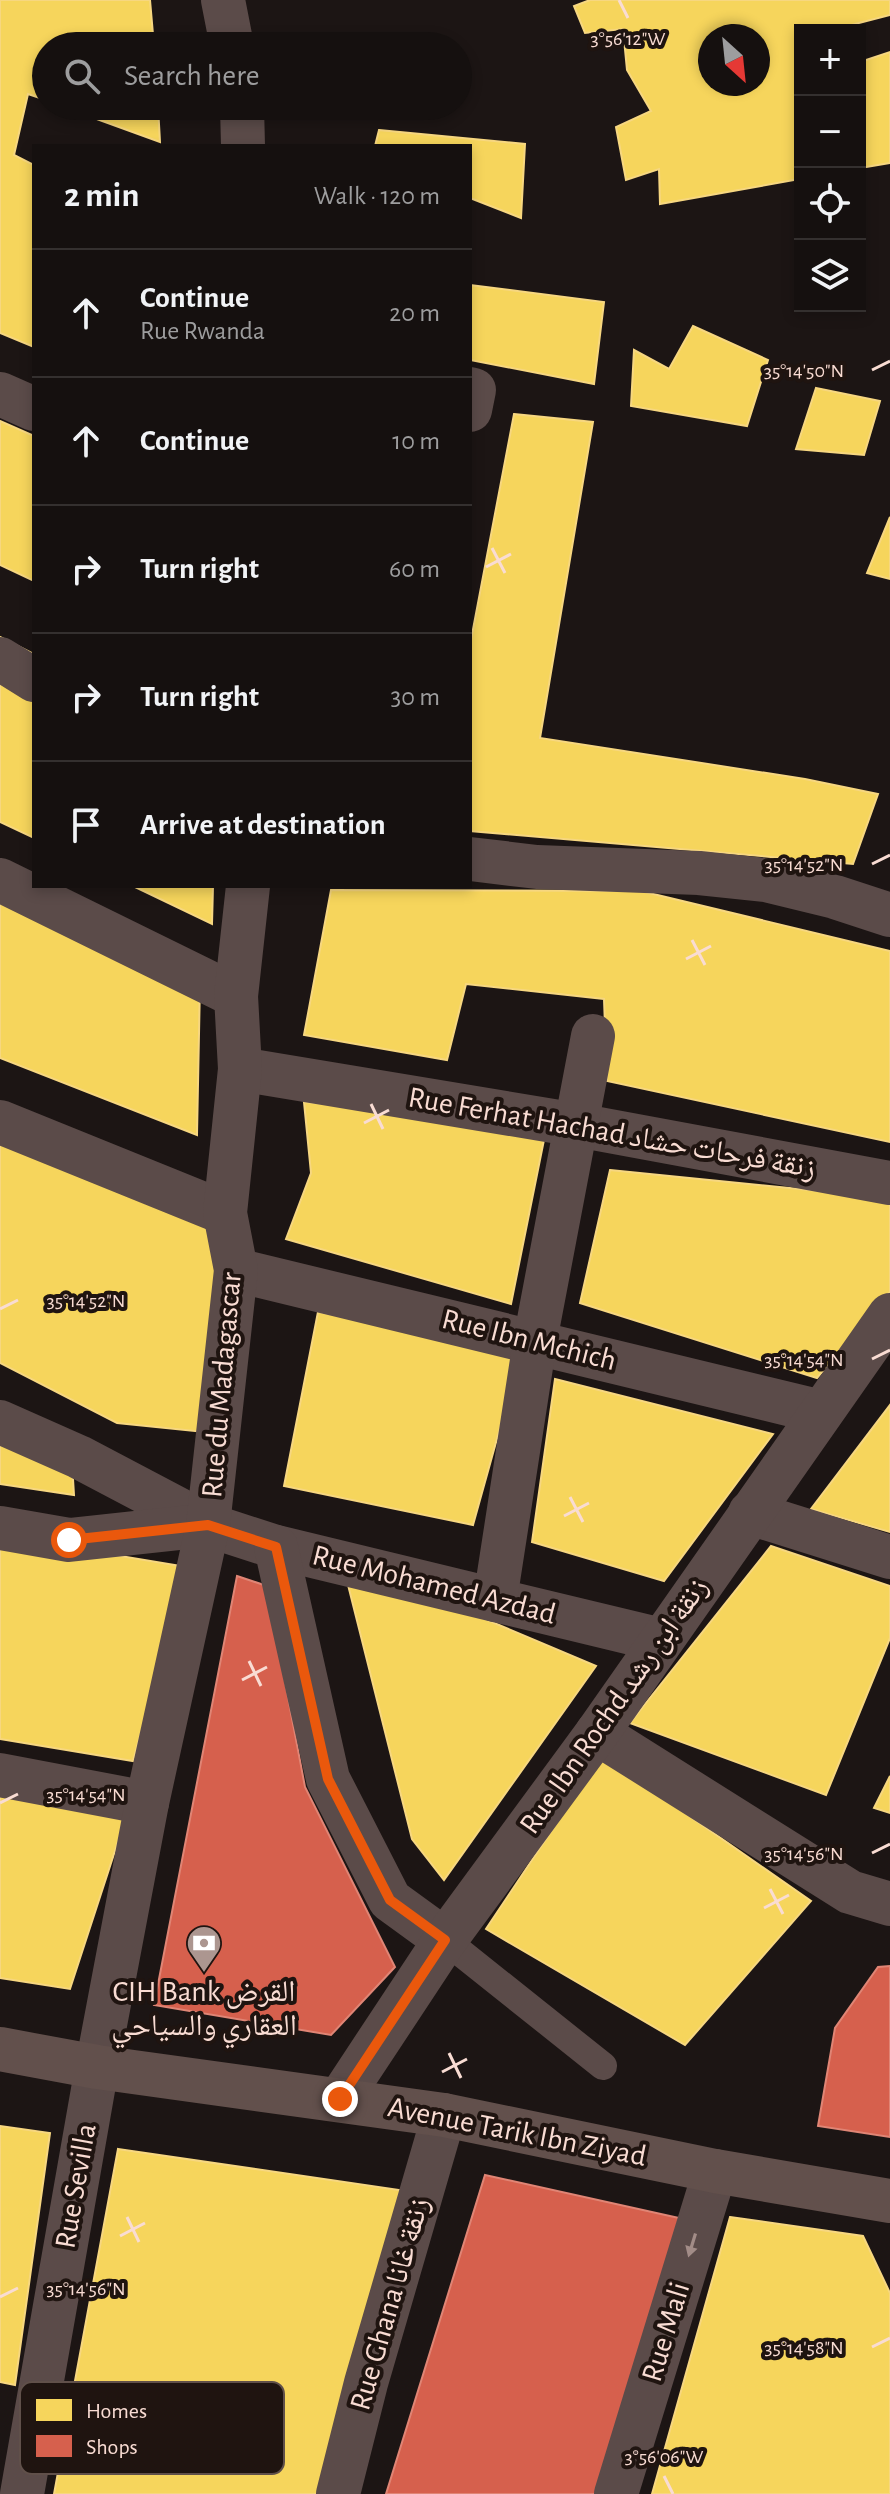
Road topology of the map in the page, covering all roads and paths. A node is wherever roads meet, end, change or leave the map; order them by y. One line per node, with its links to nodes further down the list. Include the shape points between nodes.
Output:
1 (223, 0): 2 (street)
2 (229, 32)
3 (242, 120): 4 (street)
4 (243, 144)
5 (0, 394): 6 (street)
6 (32, 408)
7 (0, 659): 8 (street)
8 (32, 679)
9 (472, 859): 12 (street, via 766,880)
10 (0, 880): 13 (street)
11 (248, 888): 13 (street, Rue du Madagascar)
12 (890, 915)
13 (236, 996): 15 (street, Rue du Madagascar)
14 (593, 1036): 17 (street)
15 (240, 1069): 17 (street, Rue Ferhat Hachad زنقة فرحات حشاد); 19 (street, Rue du Madagascar)
16 (0, 1122): 19 (street)
17 (577, 1125): 18 (street, Rue Ferhat Hachad زنقة فرحات حشاد); 22 (street)
18 (890, 1183)
19 (225, 1213): 20 (street, Rue du Madagascar)
20 (236, 1270): 22 (street, Rue Ibn Mchich); 26 (street, Rue du Madagascar)
21 (890, 1315): 23 (street, Rue Ibn Rochd زنقة ابن رشد)
22 (535, 1341): 23 (street, Rue Ibn Mchich); 30 (street)
23 (821, 1412): 25 (street, Rue Ibn Rochd زنقة ابن رشد)
24 (0, 1422): 26 (street)
25 (750, 1513): 29 (street); 31 (street, Rue Ibn Rochd زنقة ابن رشد)
26 (208, 1525): 27 (street, via 69,1540); 28 (street, Rue Mohamed Azdad); 34 (street, Rue du Madagascar)
27 (0, 1528)
28 (276, 1547): 30 (street, Rue Mohamed Azdad); 36 (street, via 328,1779 390,1900)
29 (890, 1557)
30 (495, 1600): 31 (street, Rue Mohamed Azdad)
31 (661, 1640): 32 (street, Rue Ibn Rochd زنقة ابن رشد)
32 (597, 1733): 35 (street, via 850,1892); 36 (street, Rue Ibn Rochd زنقة ابن رشد)
33 (0, 1775): 34 (street)
34 (147, 1803): 39 (street, Rue du Madagascar)
35 (890, 1904)
36 (445, 1940): 38 (lane); 40 (street, Rue Ibn Rochd زنقة ابن رشد)
37 (0, 2049): 39 (street, Avenue Tarik Ibn Ziyad)
38 (603, 2066)
39 (97, 2067): 40 (street, Avenue Tarik Ibn Ziyad); 44 (street, Rue Sevilla)
40 (340, 2099): 41 (street, Avenue Tarik Ibn Ziyad)
41 (444, 2115): 42 (street, Avenue Tarik Ibn Ziyad); 47 (street, Rue Ghana زنقة غانا)
42 (715, 2171): 43 (street, Avenue Tarik Ibn Ziyad); 48 (street, Rue Mali, one-way to 48)
43 (890, 2201)
44 (42, 2382)
45 (26, 2474): 46 (street, Rue Sevilla)
46 (22, 2494)
47 (338, 2494)
48 (616, 2494)

